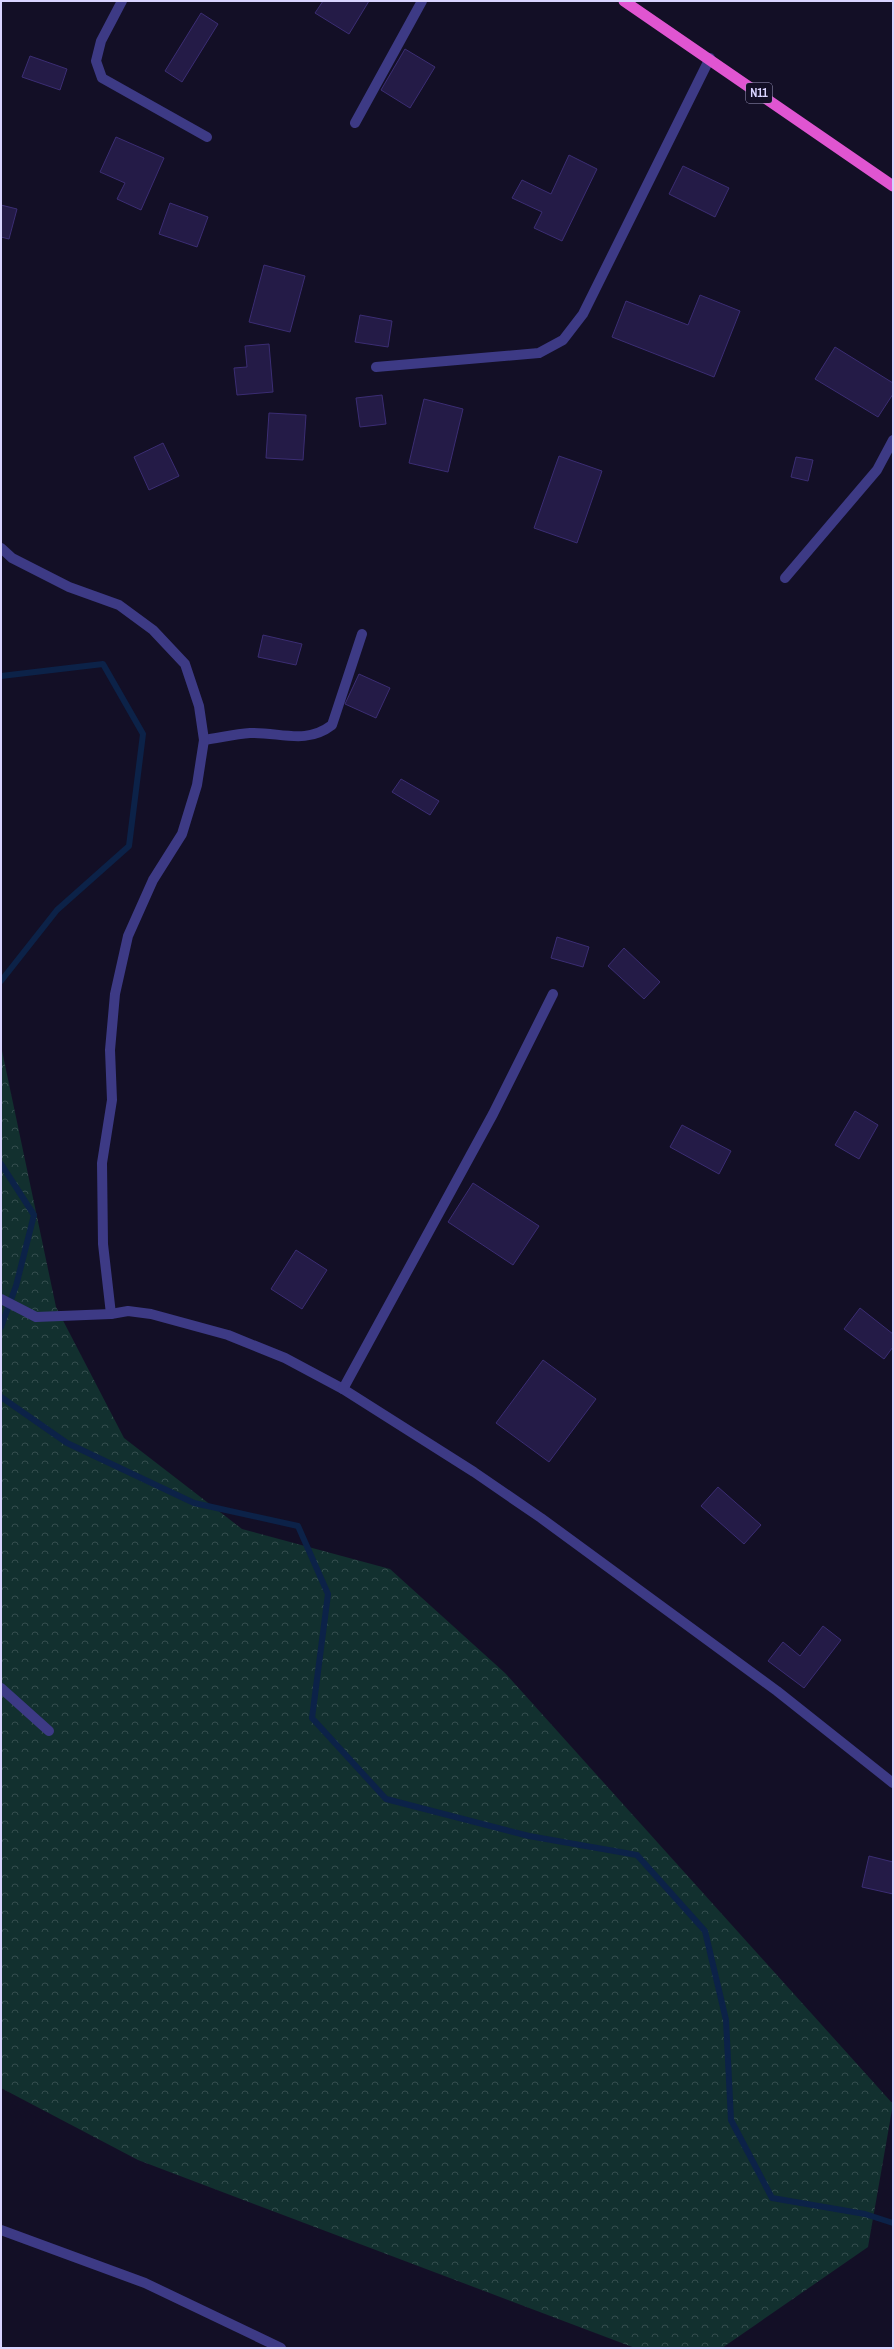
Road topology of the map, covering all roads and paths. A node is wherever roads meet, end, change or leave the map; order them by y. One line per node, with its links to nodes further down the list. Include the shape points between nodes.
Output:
1 (122, 1): 6 (street, via 101,41 96,61 102,78)
2 (422, 1): 5 (street)
3 (624, 1): 4 (highway, N11)
4 (710, 58): 7 (highway, N11); 8 (street, via 583,314 563,340 539,353)
5 (355, 123)
6 (207, 137)
7 (893, 186)
8 (376, 367)
9 (893, 440): 11 (street, via 877,470)
10 (1, 548): 13 (street, via 12,558 69,587 119,604 153,630 185,664 198,706)
11 (785, 578)
12 (362, 634): 13 (street, via 332,725 321,733 289,737 250,733)
13 (204, 740): 16 (street, via 197,785 182,834 153,880 128,936 115,994 110,1050 112,1100 102,1163 103,1244)
14 (553, 994): 17 (street, via 492,1114)
15 (1, 1300): 16 (street, via 36,1317)
16 (111, 1314): 17 (street, via 128,1311 151,1314 228,1335 285,1358)
17 (343, 1389): 20 (street, via 541,1518 776,1691)
18 (1, 1688): 19 (street)
19 (49, 1731)
20 (893, 1783)
21 (3, 2235): 22 (street, via 145,2282)
22 (281, 2348)

